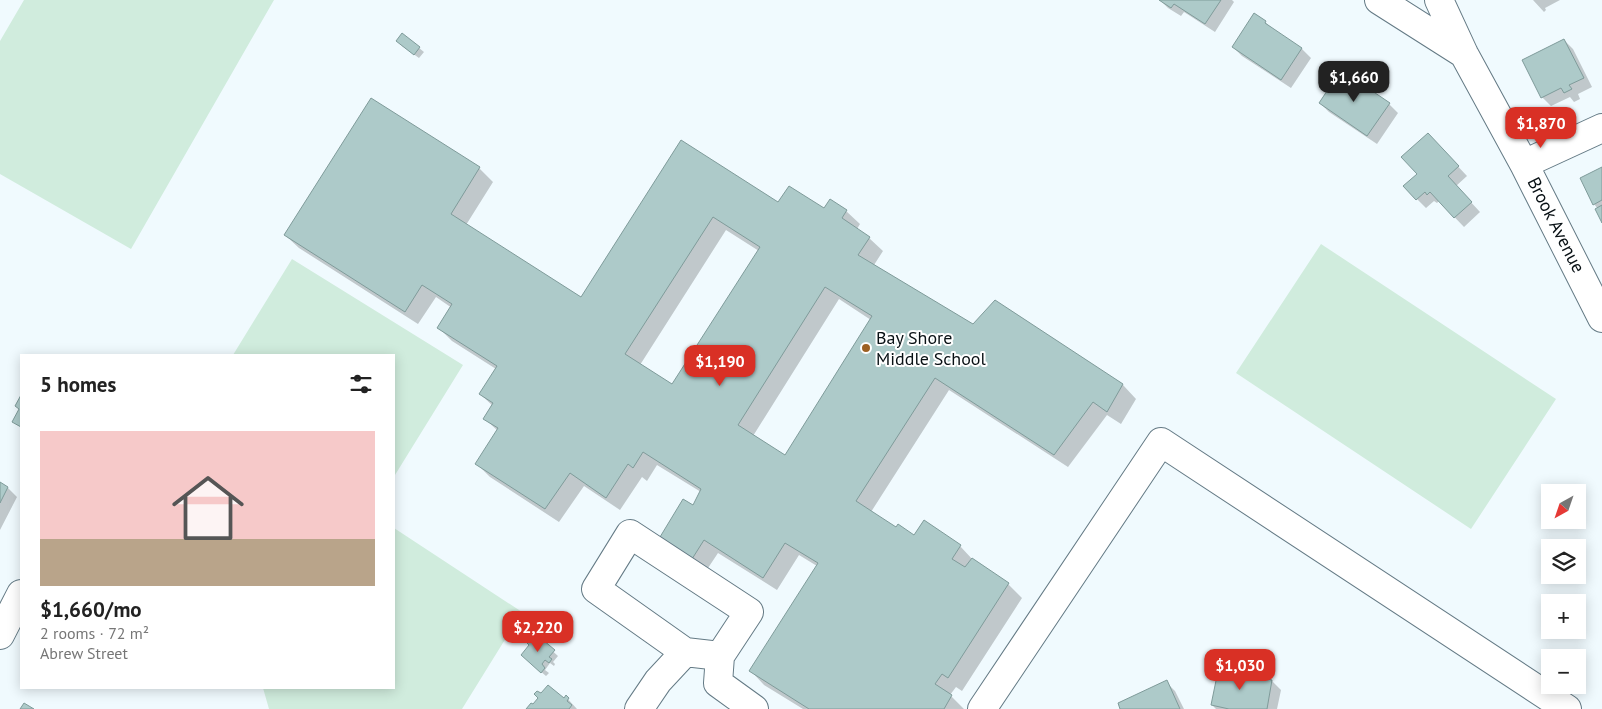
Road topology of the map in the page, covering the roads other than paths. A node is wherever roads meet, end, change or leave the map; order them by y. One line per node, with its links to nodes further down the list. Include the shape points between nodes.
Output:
1 (1379, 0): 3 (street)
2 (1439, 0): 3 (street, Brook Avenue)
3 (1464, 54): 5 (street, Brook Avenue)
4 (1602, 128): 5 (street)
5 (1524, 164): 6 (street, Brook Avenue)
6 (1602, 318)
7 (20, 596): 8 (street)
8 (0, 635)
9 (685, 652): 10 (street); 10 (street, via 596,589 630,534 749,612); 11 (street, via 658,680)
10 (720, 656): 12 (street, via 718,683)
11 (639, 709)
12 (754, 709)
13 (982, 709): 14 (street, via 1161,442)
14 (1567, 709)

